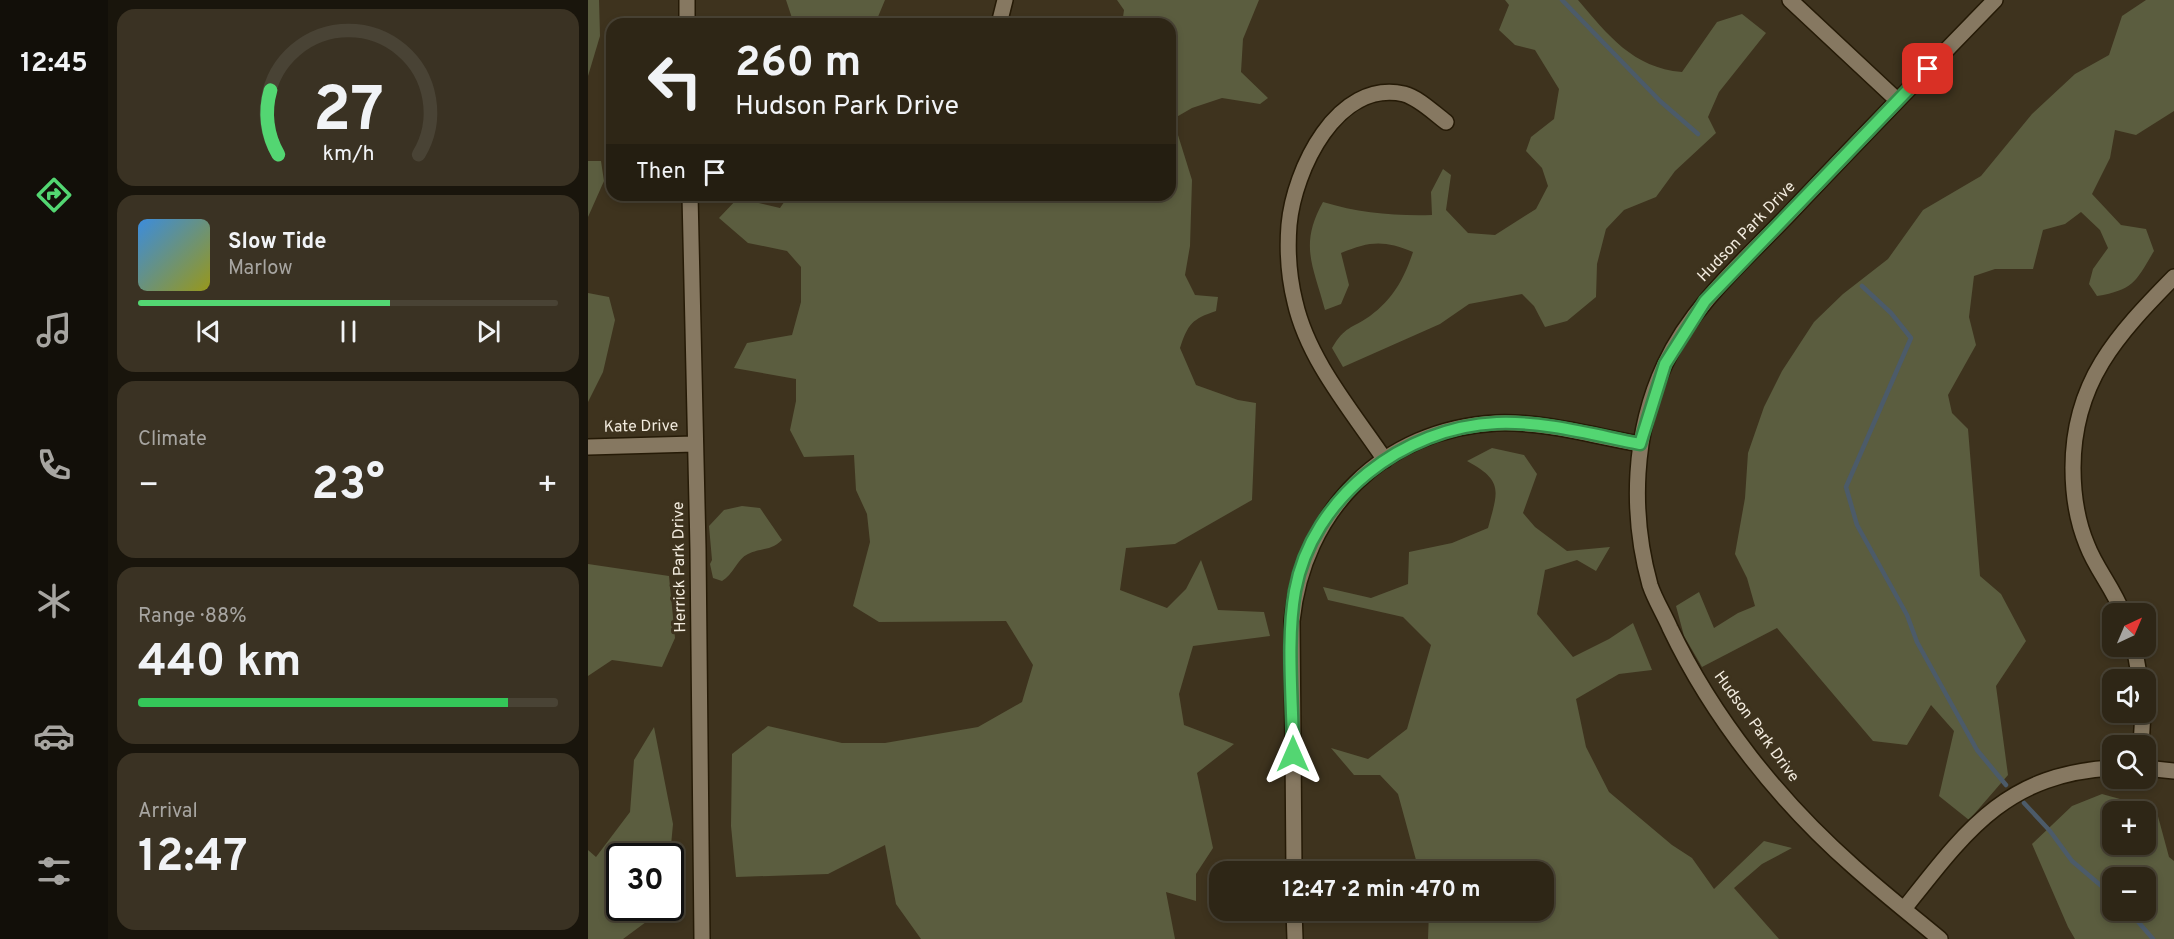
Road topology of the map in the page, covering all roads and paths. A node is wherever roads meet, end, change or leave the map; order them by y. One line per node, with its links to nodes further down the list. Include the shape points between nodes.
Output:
1 (687, 0): 5 (street)
2 (1005, 0): 6 (street)
3 (1790, 0): 7 (street)
4 (1995, 0): 7 (street, Hudson Park Drive)
5 (687, 18)
6 (1000, 18)
7 (1897, 100): 12 (street, Hudson Park Drive, via 1705,301 1665,364)
8 (1446, 122): 14 (street, via 1406,94 1376,93 1356,101 1323,134 1306,163 1289,225 1289,271 1305,334)
9 (690, 201): 11 (street, Herrick Park Drive)
10 (2174, 277): 15 (street, via 2123,330 2098,368 2075,427 2073,487 2079,521 2098,570)
11 (694, 444): 13 (street, Kate Drive); 22 (street, Herrick Park Drive)
12 (1640, 444): 14 (street, via 1497,423 1449,430 1422,439); 20 (street, Hudson Park Drive, via 1640,536 1651,587 1681,651 1753,760 1794,808)
13 (588, 447)
14 (1384, 460): 19 (street, via 1331,511 1316,535 1295,592)
15 (2117, 603)
16 (2102, 769): 20 (street, via 2065,774 2006,800 1962,836)
17 (2156, 769): 18 (street)
18 (2174, 771)
19 (1294, 861)
20 (1904, 909): 24 (street, Hudson Park Drive)
21 (1294, 921): 23 (street)
22 (702, 939)
23 (1295, 939)
24 (1940, 939)

